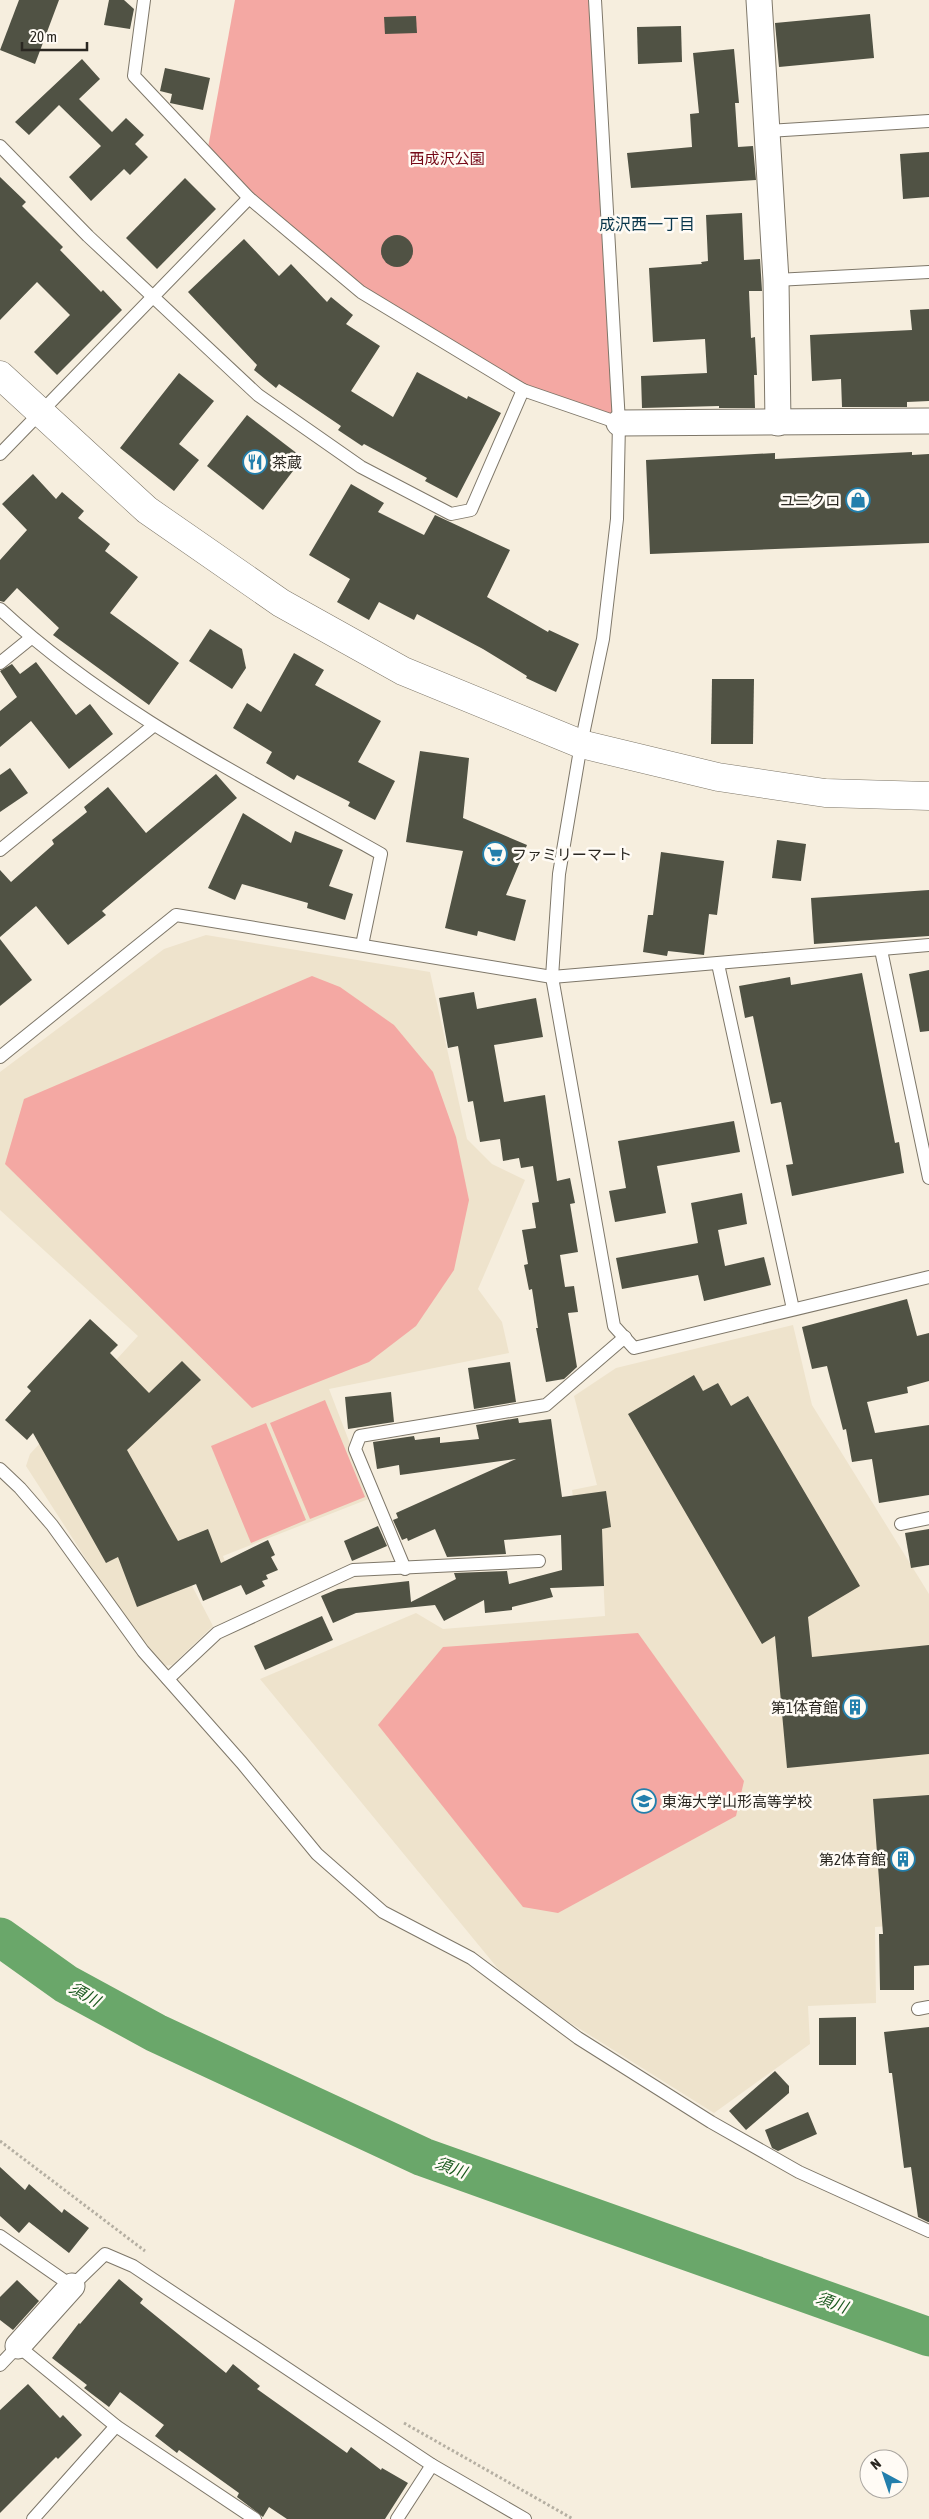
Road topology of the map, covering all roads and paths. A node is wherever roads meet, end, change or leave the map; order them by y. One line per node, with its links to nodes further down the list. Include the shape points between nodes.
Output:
1 (144, 0): 7 (lane, via 134,76)
2 (595, 0): 15 (lane)
3 (759, 0): 5 (street)
4 (929, 121): 5 (lane)
5 (768, 131): 9 (street)
6 (0, 146): 10 (lane)
7 (249, 198): 10 (lane); 12 (lane, via 361,292)
8 (929, 272): 9 (lane)
9 (776, 280): 16 (street)
10 (152, 297): 12 (lane, via 258,395 361,467 451,514 471,510); 13 (lane)
11 (0, 375): 13 (street)
12 (522, 390): 15 (lane)
13 (40, 414): 17 (lane); 22 (street, via 147,510 281,604 403,671)
14 (929, 420): 16 (street)
15 (619, 423): 16 (street); 22 (lane, via 617,519 604,630)
16 (778, 423)
17 (0, 454)
18 (0, 609): 19 (lane)
19 (31, 638): 20 (lane); 21 (lane)
20 (0, 663)
21 (153, 726): 24 (lane); 25 (lane, via 382,854)
22 (581, 744): 23 (street, via 718,777 815,792); 29 (lane, via 559,874)
23 (929, 796)
24 (0, 850)
25 (362, 945): 29 (lane); 30 (lane, via 176,915)
26 (929, 945): 27 (lane)
27 (881, 950): 28 (lane); 31 (lane)
28 (718, 964): 29 (lane); 33 (lane)
29 (552, 977): 34 (lane, via 614,1326)
30 (0, 1057)
31 (929, 1178)
32 (929, 1277): 33 (lane)
33 (794, 1309): 34 (lane, via 634,1348)
34 (624, 1337): 39 (lane, via 546,1405 360,1436 355,1449)
35 (0, 1470): 40 (lane, via 52,1525 143,1651)
36 (929, 1518): 37 (lane)
37 (901, 1524)
38 (539, 1561): 39 (lane)
39 (405, 1569): 40 (lane, via 353,1570 218,1633)
40 (168, 1678): 42 (lane, via 317,1854 383,1912 470,1958 578,2038 711,2122 799,2172)
41 (0, 2141): 44 (path)
42 (929, 2231)
43 (0, 2236): 45 (lane)
44 (148, 2254)
45 (72, 2286): 46 (street); 50 (lane, via 105,2254 133,2266)
46 (18, 2346): 47 (lane); 49 (lane)
47 (0, 2365)
48 (401, 2422): 55 (path)
49 (116, 2426): 51 (lane); 52 (lane)
50 (432, 2465): 53 (lane); 54 (lane)
51 (33, 2519)
52 (255, 2519)
53 (398, 2519)
54 (525, 2519)
55 (572, 2519)

